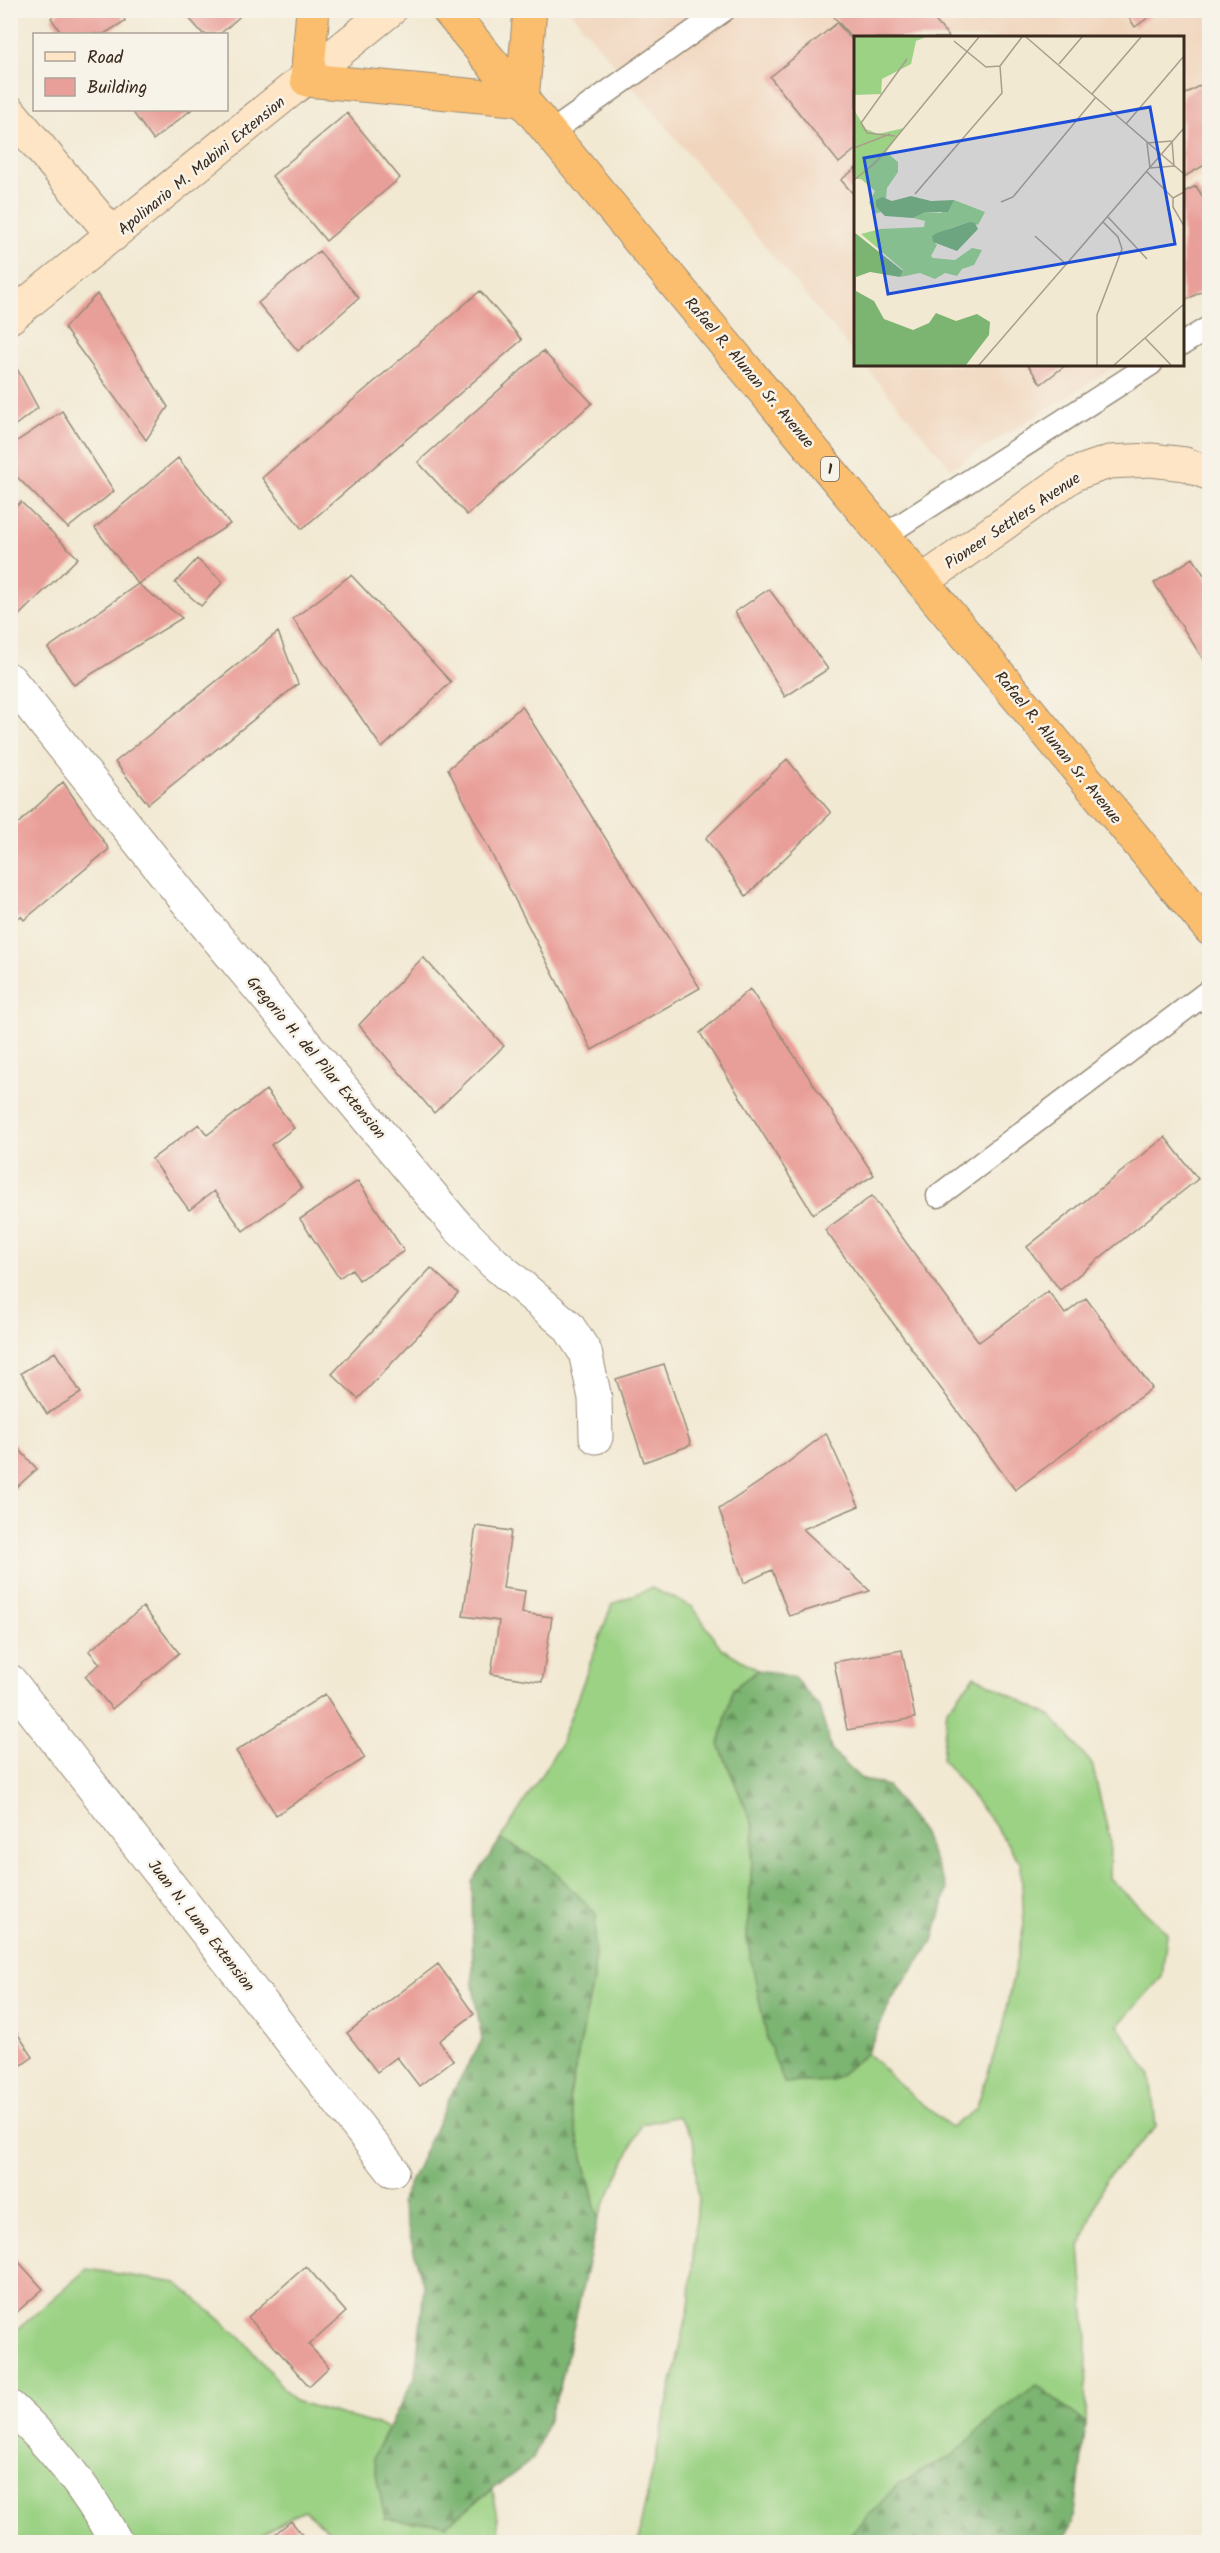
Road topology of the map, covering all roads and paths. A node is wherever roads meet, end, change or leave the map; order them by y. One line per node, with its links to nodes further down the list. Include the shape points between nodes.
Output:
1 (313, 10): 6 (highway)
2 (390, 10): 6 (street, Apolinario M. Mabini Extension)
3 (448, 10): 7 (highway, Rafael R. Alunan Sr. Avenue / 1)
4 (530, 10): 7 (highway)
5 (724, 10): 9 (lane)
6 (306, 80): 7 (highway); 10 (street, Apolinario M. Mabini Extension)
7 (522, 100): 9 (highway, Rafael R. Alunan Sr. Avenue / 1)
8 (10, 112): 10 (street)
9 (550, 134): 16 (highway, Rafael R. Alunan Sr. Avenue / 1)
10 (113, 235): 11 (street, Apolinario M. Mabini Extension)
11 (10, 317)
12 (1209, 327): 13 (lane)
13 (1184, 343)
14 (1148, 366): 16 (lane)
15 (1209, 474): 17 (street, Pioneer Settlers Avenue, via 1185,464 1151,460 1109,462 1074,474)
16 (885, 535): 17 (highway, Rafael R. Alunan Sr. Avenue / 1)
17 (923, 581): 19 (highway, Rafael R. Alunan Sr. Avenue / 1)
18 (10, 680): 22 (street, Gregorio H. del Pilar Extension, via 457,1226 568,1326 585,1352 595,1398)
19 (1209, 929)
20 (1209, 990): 21 (lane)
21 (938, 1196)
22 (596, 1437)
23 (10, 1681): 24 (street, Juan N. Luna Extension)
24 (392, 2170)
25 (10, 2407): 26 (street, via 58,2455 97,2507)
26 (116, 2542)

